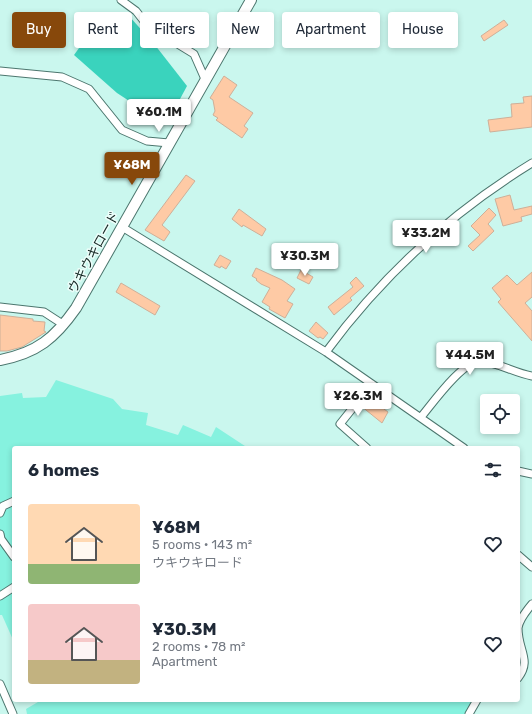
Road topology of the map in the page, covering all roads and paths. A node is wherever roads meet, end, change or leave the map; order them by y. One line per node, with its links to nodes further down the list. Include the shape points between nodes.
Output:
1 (121, 0): 4 (street, via 136,11 151,30 168,34 176,43 194,54)
2 (250, 0): 4 (street, ウキウキロード)
3 (0, 71): 5 (street, via 62,77 89,89 122,130 147,142)
4 (205, 79): 5 (street, ウキウキロード)
5 (169, 143): 7 (street, ウキウキロード)
6 (532, 163): 10 (street, via 477,199 431,236 375,292)
7 (122, 227): 9 (street, ウキウキロード); 10 (street)
8 (0, 307): 9 (street, via 44,312)
9 (64, 325): 11 (street, ウキウキロード, via 37,348 25,354)
10 (326, 352): 13 (street)
11 (0, 360)
12 (532, 376): 14 (street, via 480,361 470,364)
13 (372, 384): 14 (street); 15 (street, via 340,424)
14 (420, 417): 16 (street)
15 (366, 446)
16 (461, 446)
17 (520, 471): 18 (street)
18 (532, 474)
19 (12, 502): 20 (street, via 3,506)
20 (0, 513)
21 (0, 534): 22 (street)
22 (12, 554)
23 (520, 557): 24 (street)
24 (532, 567)
25 (12, 588): 26 (street)
26 (0, 596)
27 (532, 604): 28 (street)
28 (520, 623)
29 (520, 635): 30 (street, via 530,660 526,672)
30 (520, 676)
31 (0, 684): 33 (street)
32 (476, 702): 34 (street)
33 (13, 714)
34 (469, 714)

